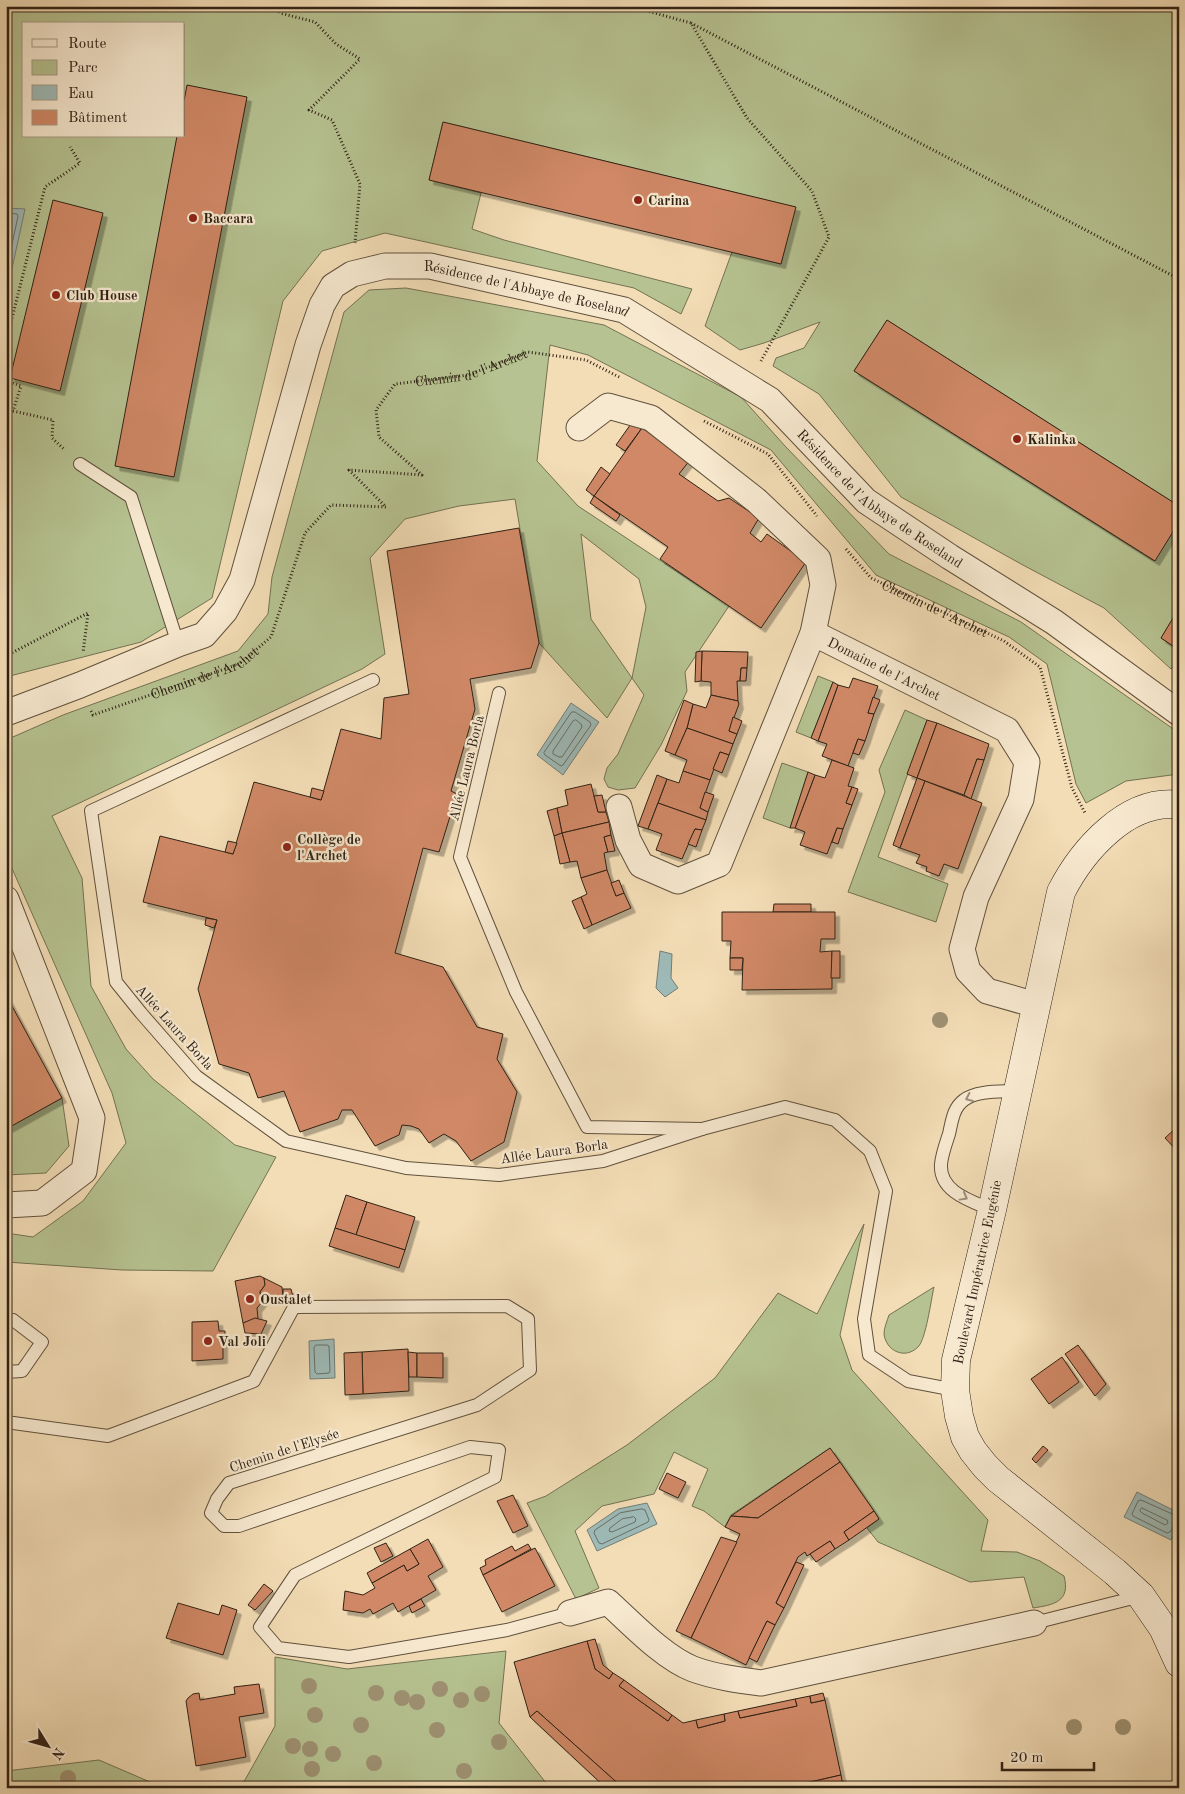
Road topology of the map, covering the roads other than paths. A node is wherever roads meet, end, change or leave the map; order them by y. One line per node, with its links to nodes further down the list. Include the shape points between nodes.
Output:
1 (579, 428): 3 (street, via 608,406 651,418 757,501 818,559 823,585)
2 (80, 464): 4 (lane, via 131,496)
3 (813, 633): 10 (street, Domaine de l'Archet, via 719,864 678,881 641,865 628,840); 12 (street, Domaine de l'Archet, via 1007,730 1027,762 1021,799 976,897 962,949 968,971 987,991)
4 (178, 644): 7 (street, Résidence de l'Abbaye de Roseland); 8 (street, Résidence de l'Abbaye de Roseland, via 204,635 225,611 242,580 308,345 332,286 352,274 385,266 430,266 624,310 770,400 866,501 1054,622)
5 (372, 680): 14 (lane, Allée Laura Borla, via 91,811 116,982 196,1076 286,1141 406,1168 499,1175 603,1162)
6 (499, 693): 14 (lane, Allée Laura Borla, via 460,857 516,992 587,1127)
7 (6, 713)
8 (1179, 713)
9 (1179, 805): 12 (street, Boulevard Impératrice Eugénie, via 1154,806 1134,814 1098,838 1071,872 1061,892)
10 (619, 807)
11 (6, 899): 15 (street, via 92,1118 84,1171 42,1203)
12 (1036, 1005): 13 (street, Boulevard Impératrice Eugénie)
13 (1017, 1091): 16 (street, Boulevard Impératrice Eugénie); 16 (lane, one-way to 16, via 965,1098 956,1107 941,1164 942,1176 949,1187 962,1198)
14 (702, 1129): 19 (lane, Allée Laura Borla, via 785,1106 835,1120 870,1151 886,1191 864,1319 868,1355 908,1381)
15 (6, 1205)
16 (992, 1210): 19 (street, Boulevard Impératrice Eugénie, via 956,1360)
17 (6, 1320): 18 (lane, via 13,1320 42,1342 22,1371)
18 (6, 1372)
19 (955, 1390): 21 (street, Boulevard Impératrice Eugénie, via 965,1437 985,1466)
20 (6, 1422): 22 (lane, Chemin de l'Elysée, via 108,1436 254,1380 294,1307 507,1306 528,1319 530,1370 477,1405 229,1483 211,1513 224,1526 240,1526 470,1446 499,1450 495,1478 295,1575 260,1627 278,1648 349,1657 507,1630)
21 (1141, 1596): 23 (lane); 24 (street, Boulevard Impératrice Eugénie, via 1163,1628)
22 (570, 1613): 23 (street, via 608,1602 670,1656 691,1669 761,1683)
23 (1034, 1623)
24 (1179, 1663)

